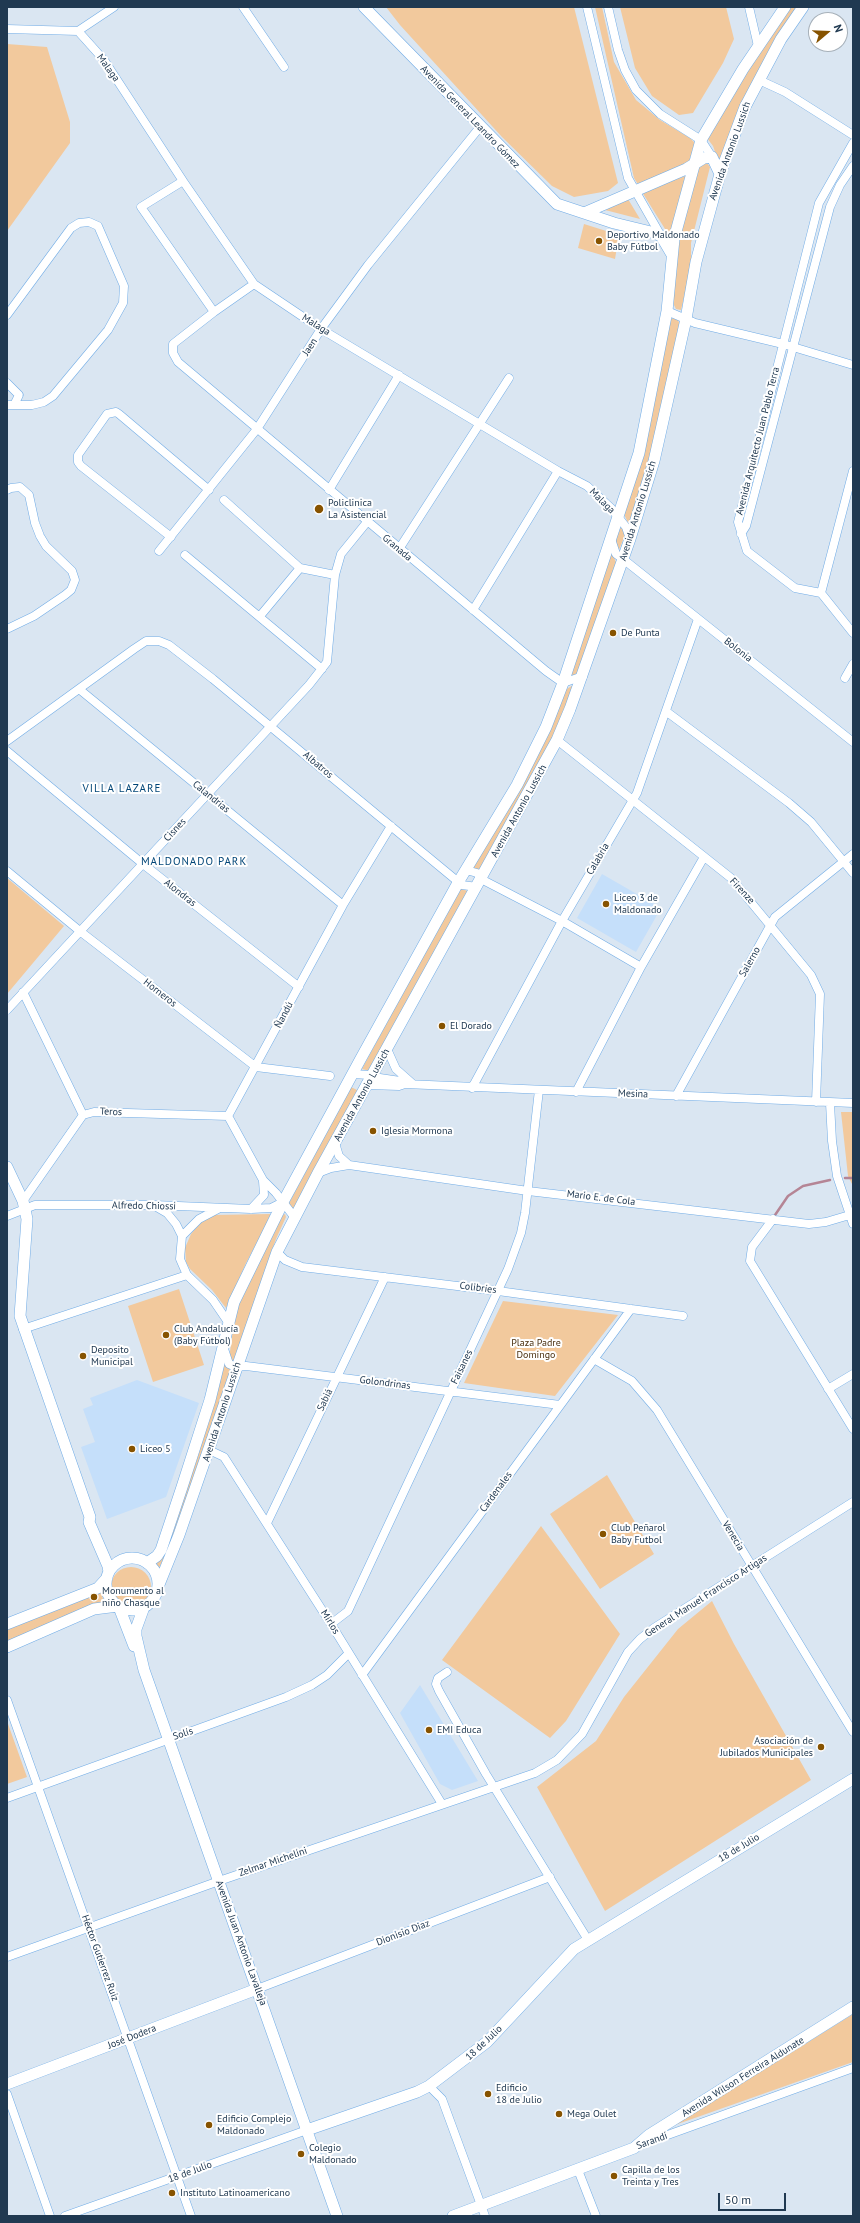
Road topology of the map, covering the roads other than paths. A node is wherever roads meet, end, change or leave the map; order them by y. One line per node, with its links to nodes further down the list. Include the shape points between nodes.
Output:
1 (114, 7): 10 (street)
2 (243, 7): 12 (street)
3 (364, 7): 14 (main road, Avenida General Leandro Gómez)
4 (587, 7): 23 (street, via 628,178)
5 (608, 7): 16 (street, via 618,50 636,90 660,114)
6 (749, 7): 11 (street)
7 (785, 7): 11 (main road, Avenida Antonio Lussich)
8 (803, 7): 13 (main road, Avenida Antonio Lussich, via 781,39)
9 (7, 29): 10 (street)
10 (78, 31): 22 (street, Malaga, via 104,60)
11 (758, 46): 16 (main road, Avenida Antonio Lussich, via 721,104)
12 (284, 67)
13 (759, 80): 15 (street, via 785,92); 21 (main road, Avenida Antonio Lussich, via 745,108)
14 (480, 127): 24 (main road, Avenida General Leandro Gómez, via 556,204); 32 (street, Jaen, via 368,265)
15 (853, 135)
16 (702, 140): 18 (street); 19 (main road, Avenida Antonio Lussich)
17 (853, 142): 33 (street, Avenida Arquitecto Juan Pablo Terra, via 819,203)
18 (712, 157): 19 (main road, via 699,159); 21 (main road)
19 (694, 165): 23 (main road); 26 (main road, Avenida Antonio Lussich)
20 (853, 166): 34 (street, Avenida Arquitecto Juan Pablo Terra, via 840,185 830,207)
21 (720, 174): 31 (main road, Avenida Antonio Lussich, via 696,262)
22 (183, 181): 27 (street, Malaga); 29 (street, via 141,207)
23 (636, 192): 24 (main road); 25 (street)
24 (584, 213): 25 (main road, Avenida General Leandro Gómez)
25 (660, 236): 26 (main road)
26 (671, 253): 28 (main road, Avenida Antonio Lussich)
27 (254, 284): 29 (street); 32 (street, Malaga)
28 (667, 311): 31 (street); 48 (main road, Avenida Antonio Lussich, via 639,453)
29 (214, 312): 41 (street, Granada, via 173,344 173,353 178,362)
30 (7, 315): 39 (street, via 71,228 79,223 89,222 98,226 124,286 124,303 108,330 53,396 32,405)
31 (686, 319): 33 (street); 52 (main road, Avenida Antonio Lussich, via 659,442)
32 (321, 329): 36 (street, Malaga); 41 (street, Jaen)
33 (783, 344): 34 (street); 50 (street, Avenida Arquitecto Juan Pablo Terra, via 738,522)
34 (793, 347): 35 (street); 50 (street, Avenida Arquitecto Juan Pablo Terra, via 746,526)
35 (853, 365)
36 (399, 375): 40 (street, Malaga); 46 (street)
37 (508, 378): 40 (street)
38 (7, 383): 39 (street, via 18,395 18,402)
39 (11, 405)
40 (479, 424): 42 (street, Malaga); 54 (street)
41 (257, 429): 45 (street, Jaen); 46 (street, Granada)
42 (558, 471): 48 (street, Malaga, via 587,486); 61 (street)
43 (853, 471): 60 (street)
44 (7, 490): 64 (street, via 20,487 29,495 40,536 46,546 72,571 74,580 71,590 65,595 34,616)
45 (209, 490): 51 (street, Jaen); 51 (street, via 119,414 107,414 78,455 78,462)
46 (328, 490): 49 (street, Granada)
47 (224, 500): 58 (street)
48 (618, 517): 52 (street, Malaga); 53 (main road, Avenida Antonio Lussich)
49 (366, 522): 54 (street, Granada); 59 (street, via 341,554)
50 (741, 534): 60 (street, via 747,552 774,573 796,588)
51 (171, 537): 55 (street, Jaen)
52 (630, 538): 57 (main road, Avenida Antonio Lussich)
53 (611, 539): 57 (street, Bolonia, via 616,554); 70 (main road, Avenida Antonio Lussich)
54 (399, 549): 61 (street, Granada)
55 (159, 551)
56 (185, 555): 62 (street)
57 (623, 560): 63 (street, Bolonia); 68 (main road, Avenida Antonio Lussich)
58 (300, 568): 59 (street); 62 (street)
59 (335, 575): 67 (street, via 327,662)
60 (821, 593): 65 (street)
61 (473, 610): 70 (street, Granada)
62 (260, 616): 67 (street)
63 (698, 619): 72 (street, Calabria); 76 (street, Bolonia)
64 (7, 629)
65 (853, 633)
66 (853, 664): 69 (street)
67 (322, 669): 73 (street, Cisnes)
68 (583, 676): 70 (street); 74 (main road, Avenida Antonio Lussich)
69 (845, 678)
70 (563, 683): 85 (main road, Avenida Antonio Lussich, via 546,727 517,785)
71 (79, 689): 73 (street, Albatros, via 146,641 159,641 169,645); 75 (street); 78 (street, Calandrias)
72 (667, 712): 79 (street, Calabria, via 637,793); 83 (street, via 790,803 811,822)
73 (271, 726): 78 (street, Cisnes); 80 (street, Albatros)
74 (557, 740): 79 (street, Firenze); 89 (main road, Avenida Antonio Lussich)
75 (7, 741)
76 (853, 742)
77 (7, 751): 84 (street, Alondras)
78 (208, 795): 84 (street, Cisnes); 90 (street, Calandrias)
79 (632, 799): 82 (street, Firenze); 91 (street, Calabria)
80 (391, 826): 88 (street, Albatros); 90 (street, Ñandú)
81 (853, 854): 83 (street, Salerno)
82 (704, 857): 92 (street, Firenze, via 731,878); 94 (street)
83 (844, 862): 87 (street); 92 (street, Salerno, via 775,917)
84 (144, 864): 93 (street, Cisnes); 95 (street, Alondras)
85 (466, 870): 88 (main road, Avenida Antonio Lussich); 89 (street, via 477,873)
86 (7, 871): 93 (street, Horneros)
87 (853, 874)
88 (459, 881): 89 (street, Albatros, via 468,888); 100 (main road, Avenida Antonio Lussich)
89 (479, 883): 91 (street); 98 (main road, Avenida Antonio Lussich)
90 (343, 905): 95 (street, Ñandú)
91 (562, 922): 94 (street); 104 (street, Calabria)
92 (771, 924): 107 (street, Salerno); 108 (street, Firenze, via 811,975 820,994)
93 (81, 932): 96 (street, Cisnes); 99 (street, Horneros)
94 (641, 967): 106 (street)
95 (299, 987): 99 (street, Ñandú)
96 (23, 992): 97 (street, Cisnes); 111 (street)
97 (7, 1010)
98 (387, 1049): 102 (main road, Avenida Antonio Lussich); 103 (street, via 396,1069)
99 (256, 1067): 101 (street); 112 (street, Ñandú)
100 (353, 1074): 102 (street, Mesina, via 360,1073); 119 (main road, Avenida Antonio Lussich)
101 (330, 1076)
102 (370, 1081): 103 (street, Mesina, via 399,1086); 113 (main road, Avenida Antonio Lussich)
103 (413, 1084): 104 (street, Mesina)
104 (472, 1088): 105 (street, Mesina)
105 (539, 1090): 106 (street, Mesina); 118 (street, Faisanes)
106 (576, 1092): 107 (street, Mesina)
107 (676, 1096): 108 (street, Mesina)
108 (816, 1102): 109 (street, Mesina)
109 (830, 1103): 110 (street, Mesina); 124 (street, via 837,1176)
110 (853, 1103)
111 (83, 1115): 112 (street, Teros, via 94,1112); 120 (street)
112 (228, 1116): 117 (street)
113 (336, 1143): 114 (street, via 340,1156); 116 (main road, Avenida Antonio Lussich)
114 (349, 1165): 116 (street, Mario E. de Cola); 118 (street, Mario E. de Cola)
115 (7, 1167): 120 (main road)
116 (318, 1173): 126 (main road, Avenida Antonio Lussich)
117 (263, 1180): 119 (street); 123 (street, via 264,1195)
118 (528, 1191): 127 (street, Mario E. de Cola); 133 (street, Faisanes, via 521,1233)
119 (283, 1202): 123 (street, Alfredo Chiossi, via 271,1208); 126 (street); 136 (main road, Avenida Antonio Lussich, via 234,1302)
120 (24, 1205): 121 (street, Alfredo Chiossi); 125 (street, Alfredo Chiossi); 137 (main road, via 27,1218 20,1316)
121 (154, 1205): 122 (street, Alfredo Chiossi); 129 (street, via 167,1213)
122 (221, 1208): 123 (street, Alfredo Chiossi); 129 (street, via 199,1219)
123 (251, 1209)
124 (851, 1215): 127 (street, Mario E. de Cola, via 809,1224); 128 (street)
125 (7, 1216)
126 (295, 1218): 130 (main road, Avenida Antonio Lussich)
127 (772, 1219): 143 (street, via 752,1247 750,1261)
128 (853, 1224)
129 (182, 1236): 131 (street, via 180,1259)
130 (277, 1252): 132 (street, Colibríes, via 285,1260 302,1267); 140 (main road, Avenida Antonio Lussich)
131 (187, 1275): 136 (street, via 213,1300); 137 (street)
132 (385, 1276): 133 (street, Colibríes); 142 (street, Sabiá)
133 (498, 1291): 134 (street, Colibríes); 144 (street, Faisanes)
134 (631, 1309): 135 (street, Colibríes); 139 (street, Cardenales)
135 (683, 1316)
136 (228, 1322): 138 (main road, Avenida Antonio Lussich)
137 (23, 1329): 149 (main road)
138 (224, 1346): 140 (street, via 224,1354 229,1364); 152 (main road, Avenida Antonio Lussich, via 210,1400 163,1543 157,1556)
139 (594, 1359): 145 (street, Cardenales); 153 (street, Venecia, via 632,1381 657,1410)
140 (236, 1366): 142 (street, Golondrinas); 147 (main road, Avenida Antonio Lussich)
141 (853, 1374): 143 (street)
142 (336, 1377): 144 (street, Golondrinas); 150 (street, Sabiá)
143 (828, 1389): 146 (street)
144 (450, 1391): 145 (street, Golondrinas); 159 (street, Faisanes, via 348,1610)
145 (560, 1405): 164 (street, Cardenales)
146 (853, 1429)
147 (209, 1450): 150 (street, Mirlos, via 224,1457); 155 (main road, Avenida Antonio Lussich)
148 (853, 1502): 153 (street, General Manuel Francisco Artigas)
149 (90, 1517): 151 (main road, via 110,1552); 154 (main road, via 89,1522 108,1566)
150 (267, 1523): 159 (street, Mirlos)
151 (124, 1559): 152 (main road, via 140,1559); 154 (main road, via 118,1562)
152 (147, 1563): 155 (main road, via 153,1569)
153 (751, 1566): 166 (street, Venecia); 170 (street, General Manuel Francisco Artigas, via 640,1639 628,1652 582,1734 557,1760)
154 (108, 1575): 156 (main road, via 109,1597); 158 (main road, via 98,1588)
155 (158, 1587): 157 (main road, via 156,1595)
156 (118, 1607): 157 (main road, via 129,1610); 160 (main road, via 94,1609); 162 (main road, Avenida Juan Antonio Lavalleja)
157 (144, 1608): 162 (main road, Avenida Juan Antonio Lavalleja, via 136,1636)
158 (7, 1624)
159 (331, 1624): 161 (street, Mirlos)
160 (7, 1646)
161 (349, 1653): 164 (street, Mirlos); 167 (street, Solís, via 327,1675 312,1685 286,1697)
162 (144, 1670): 167 (main road, Avenida Juan Antonio Lavalleja)
163 (447, 1672): 170 (street, via 438,1678 436,1684)
164 (362, 1675): 172 (street, Mirlos)
165 (7, 1700): 169 (street, Héctor Gutierrez Ruiz)
166 (853, 1732)
167 (168, 1739): 169 (street, Solís); 174 (main road, Avenida Juan Antonio Lavalleja)
168 (853, 1779): 176 (main road, 18 de Julio)
169 (38, 1787): 171 (street, Solís); 175 (street, Héctor Gutierrez Ruiz)
170 (495, 1788): 172 (street, Zelmar Michelini); 173 (street)
171 (7, 1798)
172 (442, 1804): 174 (street, Zelmar Michelini)
173 (550, 1878): 176 (street); 178 (street, Dionisio Diaz)
174 (219, 1881): 175 (street, Zelmar Michelini); 178 (main road, Avenida Juan Antonio Lavalleja)
175 (89, 1928): 177 (street, Zelmar Michelini); 180 (street, Héctor Gutierrez Ruiz)
176 (588, 1940): 183 (main road, 18 de Julio, via 562,1960 487,2042)
177 (7, 1957)
178 (257, 1989): 180 (main road, José Dodera); 185 (main road, Avenida Juan Antonio Lavalleja)
179 (853, 2008): 186 (main road, Avenida Wilson Ferreira Aldunate, via 649,2135)
180 (129, 2038): 182 (main road, José Dodera); 188 (street, Héctor Gutierrez Ruiz)
181 (853, 2068): 186 (street, Sarandí)
182 (7, 2084)
183 (429, 2086): 185 (main road, 18 de Julio); 189 (street, via 442,2099)
184 (7, 2094): 191 (street)
185 (307, 2130): 188 (street, 18 de Julio); 194 (main road, Avenida Juan Antonio Lavalleja)
186 (634, 2148): 187 (main road, Sarandí)
187 (578, 2170): 189 (main road, Sarandí); 190 (street)
188 (178, 2177): 192 (street, 18 de Julio); 193 (street, Héctor Gutierrez Ruiz)
189 (483, 2211): 195 (main road, Sarandí)
190 (597, 2215)
191 (50, 2216)
192 (65, 2216)
193 (191, 2216)
194 (337, 2216)
195 (453, 2216)

